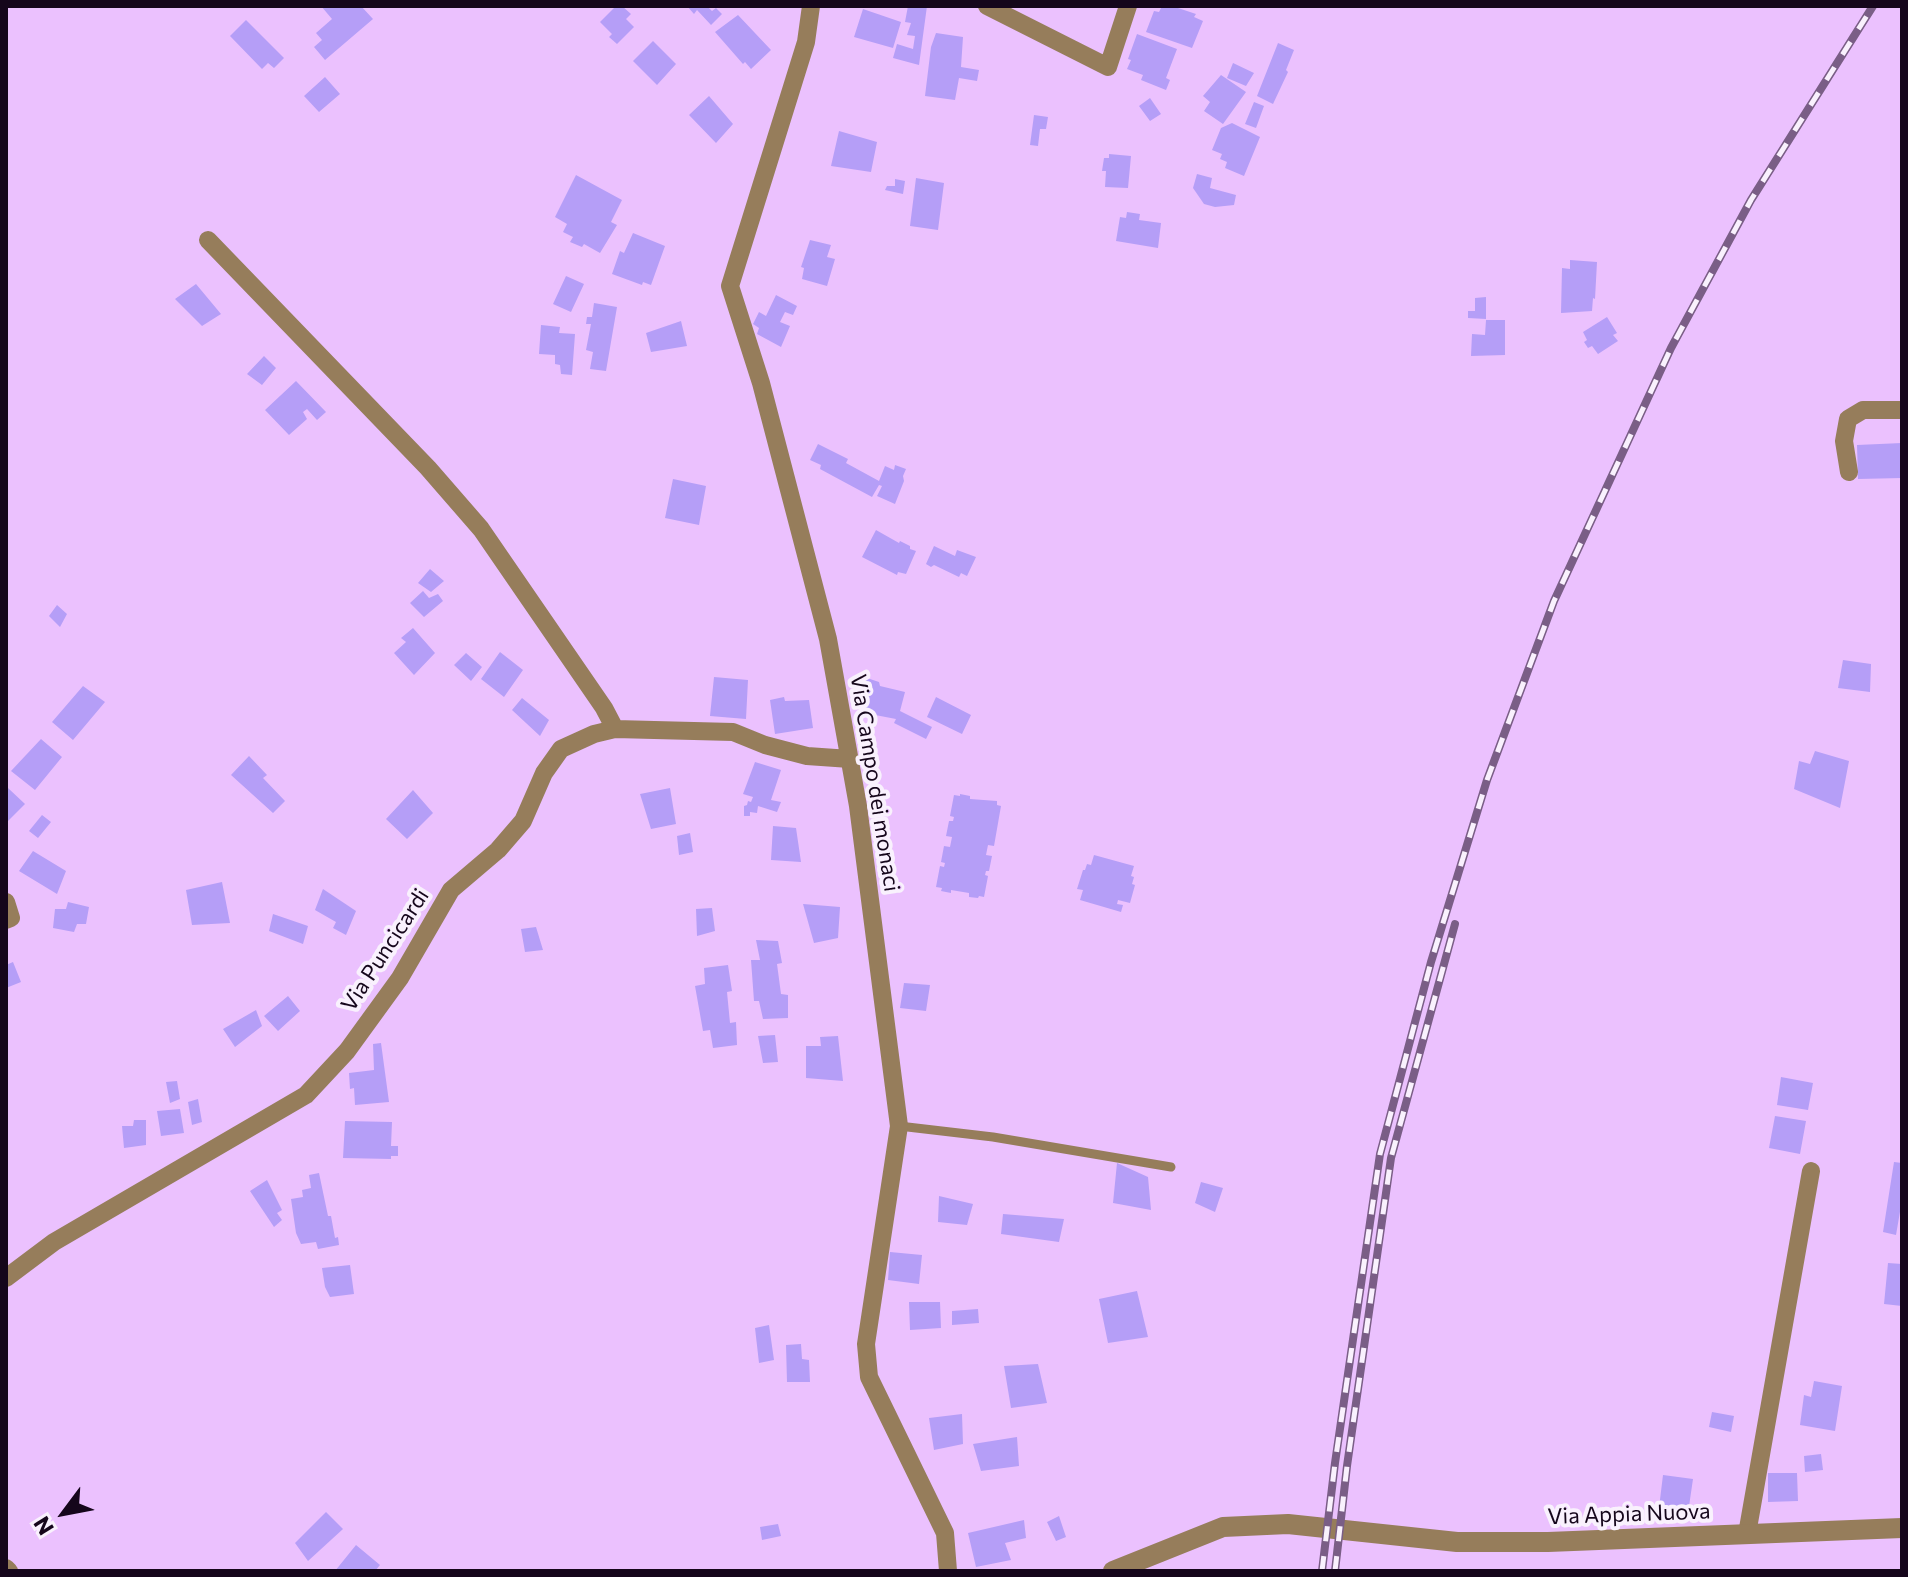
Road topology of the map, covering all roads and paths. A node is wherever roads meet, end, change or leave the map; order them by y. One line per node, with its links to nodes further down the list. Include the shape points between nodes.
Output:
1 (811, 6): 8 (street, Via Campo dei monaci, via 802,56 730,286 828,639)
2 (987, 6): 3 (street, via 1108,67)
3 (1128, 6)
4 (208, 240): 7 (street, via 481,529)
5 (1902, 410): 6 (street, via 1863,410 1848,419 1844,441)
6 (1849, 472)
7 (615, 729): 8 (street, Via Puncicardi, via 733,732 807,756); 14 (street, Via Puncicardi, via 561,749 523,821 451,890 400,978 347,1051 306,1095 54,1242)
8 (850, 759): 11 (street, Via Campo dei monaci)
9 (6, 902): 10 (street, via 11,918)
10 (6, 920)
11 (899, 1126): 12 (lane); 17 (street, Via Campo dei monaci, via 866,1344 869,1377 945,1533)
12 (1171, 1167)
13 (1811, 1171): 16 (street)
14 (6, 1278)
15 (1902, 1528): 16 (street, Via Appia Nuova)
16 (1747, 1534): 18 (street, Via Appia Nuova, via 1457,1542 1288,1524 1223,1527)
17 (948, 1571)
18 (1113, 1571)

